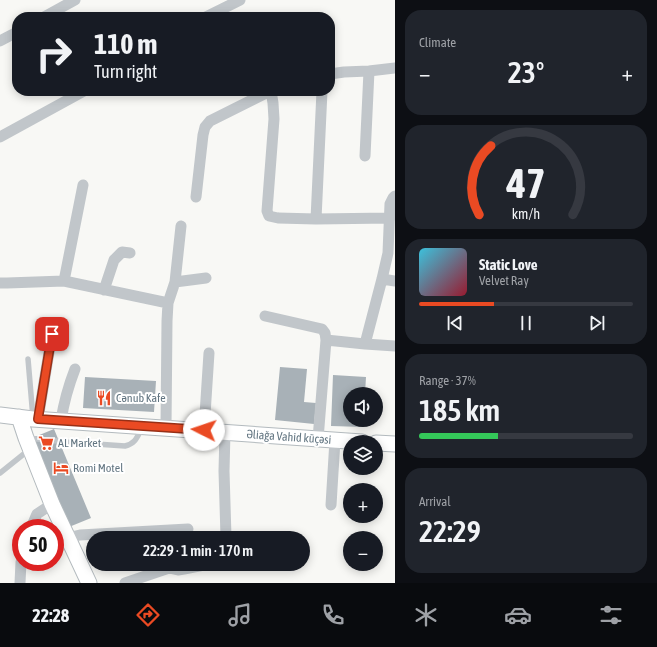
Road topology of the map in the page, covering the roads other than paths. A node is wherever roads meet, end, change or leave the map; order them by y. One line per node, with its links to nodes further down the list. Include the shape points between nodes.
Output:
1 (75, 0): 3 (street)
2 (240, 0): 4 (street)
3 (53, 12)
4 (216, 12)
5 (12, 35): 6 (street)
6 (0, 41)
7 (395, 68): 8 (street)
8 (369, 72): 9 (street); 15 (street)
9 (335, 73)
10 (75, 96): 14 (street)
11 (260, 96): 18 (street, via 210,121 205,127)
12 (271, 96): 20 (street, via 274,119 267,212 269,216 278,218)
13 (322, 96): 20 (street)
14 (0, 137)
15 (365, 156)
16 (83, 185): 25 (street)
17 (395, 196): 19 (street, via 390,204)
18 (196, 197)
19 (390, 218): 20 (street); 24 (street, via 388,253)
20 (316, 219)
21 (181, 226): 27 (street)
22 (130, 253): 29 (street, via 122,252 114,260)
23 (206, 278): 27 (street)
24 (382, 279): 26 (street); 34 (street)
25 (64, 281): 28 (street); 29 (street)
26 (395, 281)
27 (175, 282): 30 (street)
28 (0, 283)
29 (104, 290): 30 (street)
30 (168, 303): 43 (street)
31 (265, 316): 33 (street, via 322,329)
32 (52, 334): 40 (street)
33 (326, 340): 34 (street); 46 (street)
34 (365, 344): 35 (street)
35 (395, 346)
36 (209, 353): 44 (street)
37 (28, 359): 40 (lane)
38 (74, 369): 41 (street, via 68,384)
39 (0, 415): 40 (main road, Əliağa Vahid küçəsi)
40 (30, 418): 41 (main road, Əliağa Vahid küçəsi); 49 (main road)
41 (61, 420): 42 (main road, Əliağa Vahid küçəsi)
42 (143, 426): 43 (main road, Əliağa Vahid küçəsi); 49 (lane, via 137,439 125,446 67,442)
43 (166, 428): 44 (main road, Əliağa Vahid küçəsi)
44 (204, 430): 45 (main road, Əliağa Vahid küçəsi)
45 (225, 432): 46 (main road, Əliağa Vahid küçəsi); 57 (street)
46 (318, 439): 47 (main road, Əliağa Vahid küçəsi)
47 (335, 440): 48 (main road, Əliağa Vahid küçəsi); 54 (street)
48 (343, 441)
49 (28, 443): 52 (lane); 53 (main road)
50 (383, 443): 51 (main road)
51 (395, 444)
52 (0, 473)
53 (52, 504): 55 (street, via 37,514); 58 (main road)
54 (331, 505)
55 (34, 519)
56 (188, 530): 58 (street, via 80,535)
57 (226, 531)
58 (68, 538): 62 (main road)
59 (21, 571): 61 (street)
60 (160, 571): 63 (street)
61 (20, 583)
62 (89, 583)
63 (125, 583)

